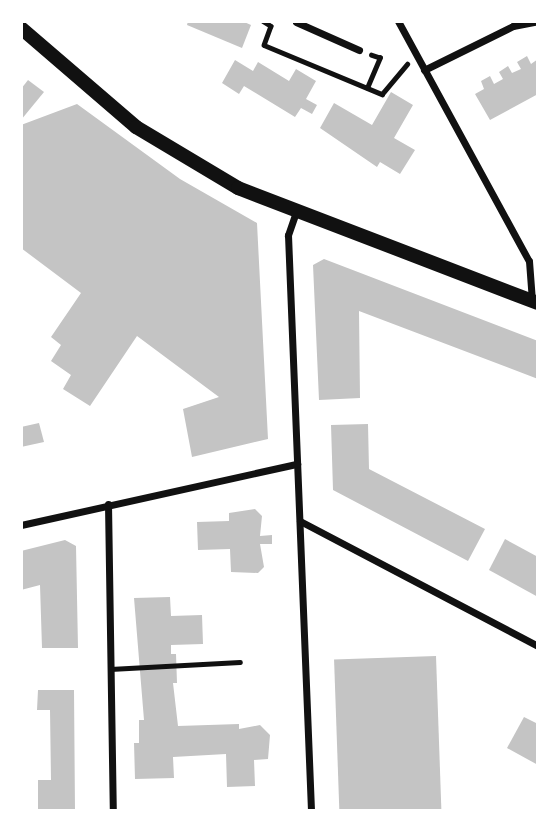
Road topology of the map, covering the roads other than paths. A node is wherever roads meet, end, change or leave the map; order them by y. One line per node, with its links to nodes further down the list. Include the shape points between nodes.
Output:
1 (297, 21): 5 (street)
2 (398, 21): 6 (street)
3 (538, 21): 6 (street, via 513,26)
4 (21, 28): 7 (main road, via 136,127 238,188)
5 (359, 50)
6 (424, 70): 8 (street, via 529,261)
7 (298, 209): 8 (main road); 9 (street, via 288,235)
8 (535, 302)
9 (297, 464): 10 (street); 11 (street)
10 (107, 504): 12 (street); 15 (street)
11 (300, 521): 13 (street); 17 (street)
12 (21, 525)
13 (538, 646)
14 (240, 662): 15 (lane)
15 (110, 669): 16 (street)
16 (113, 811)
17 (311, 811)

